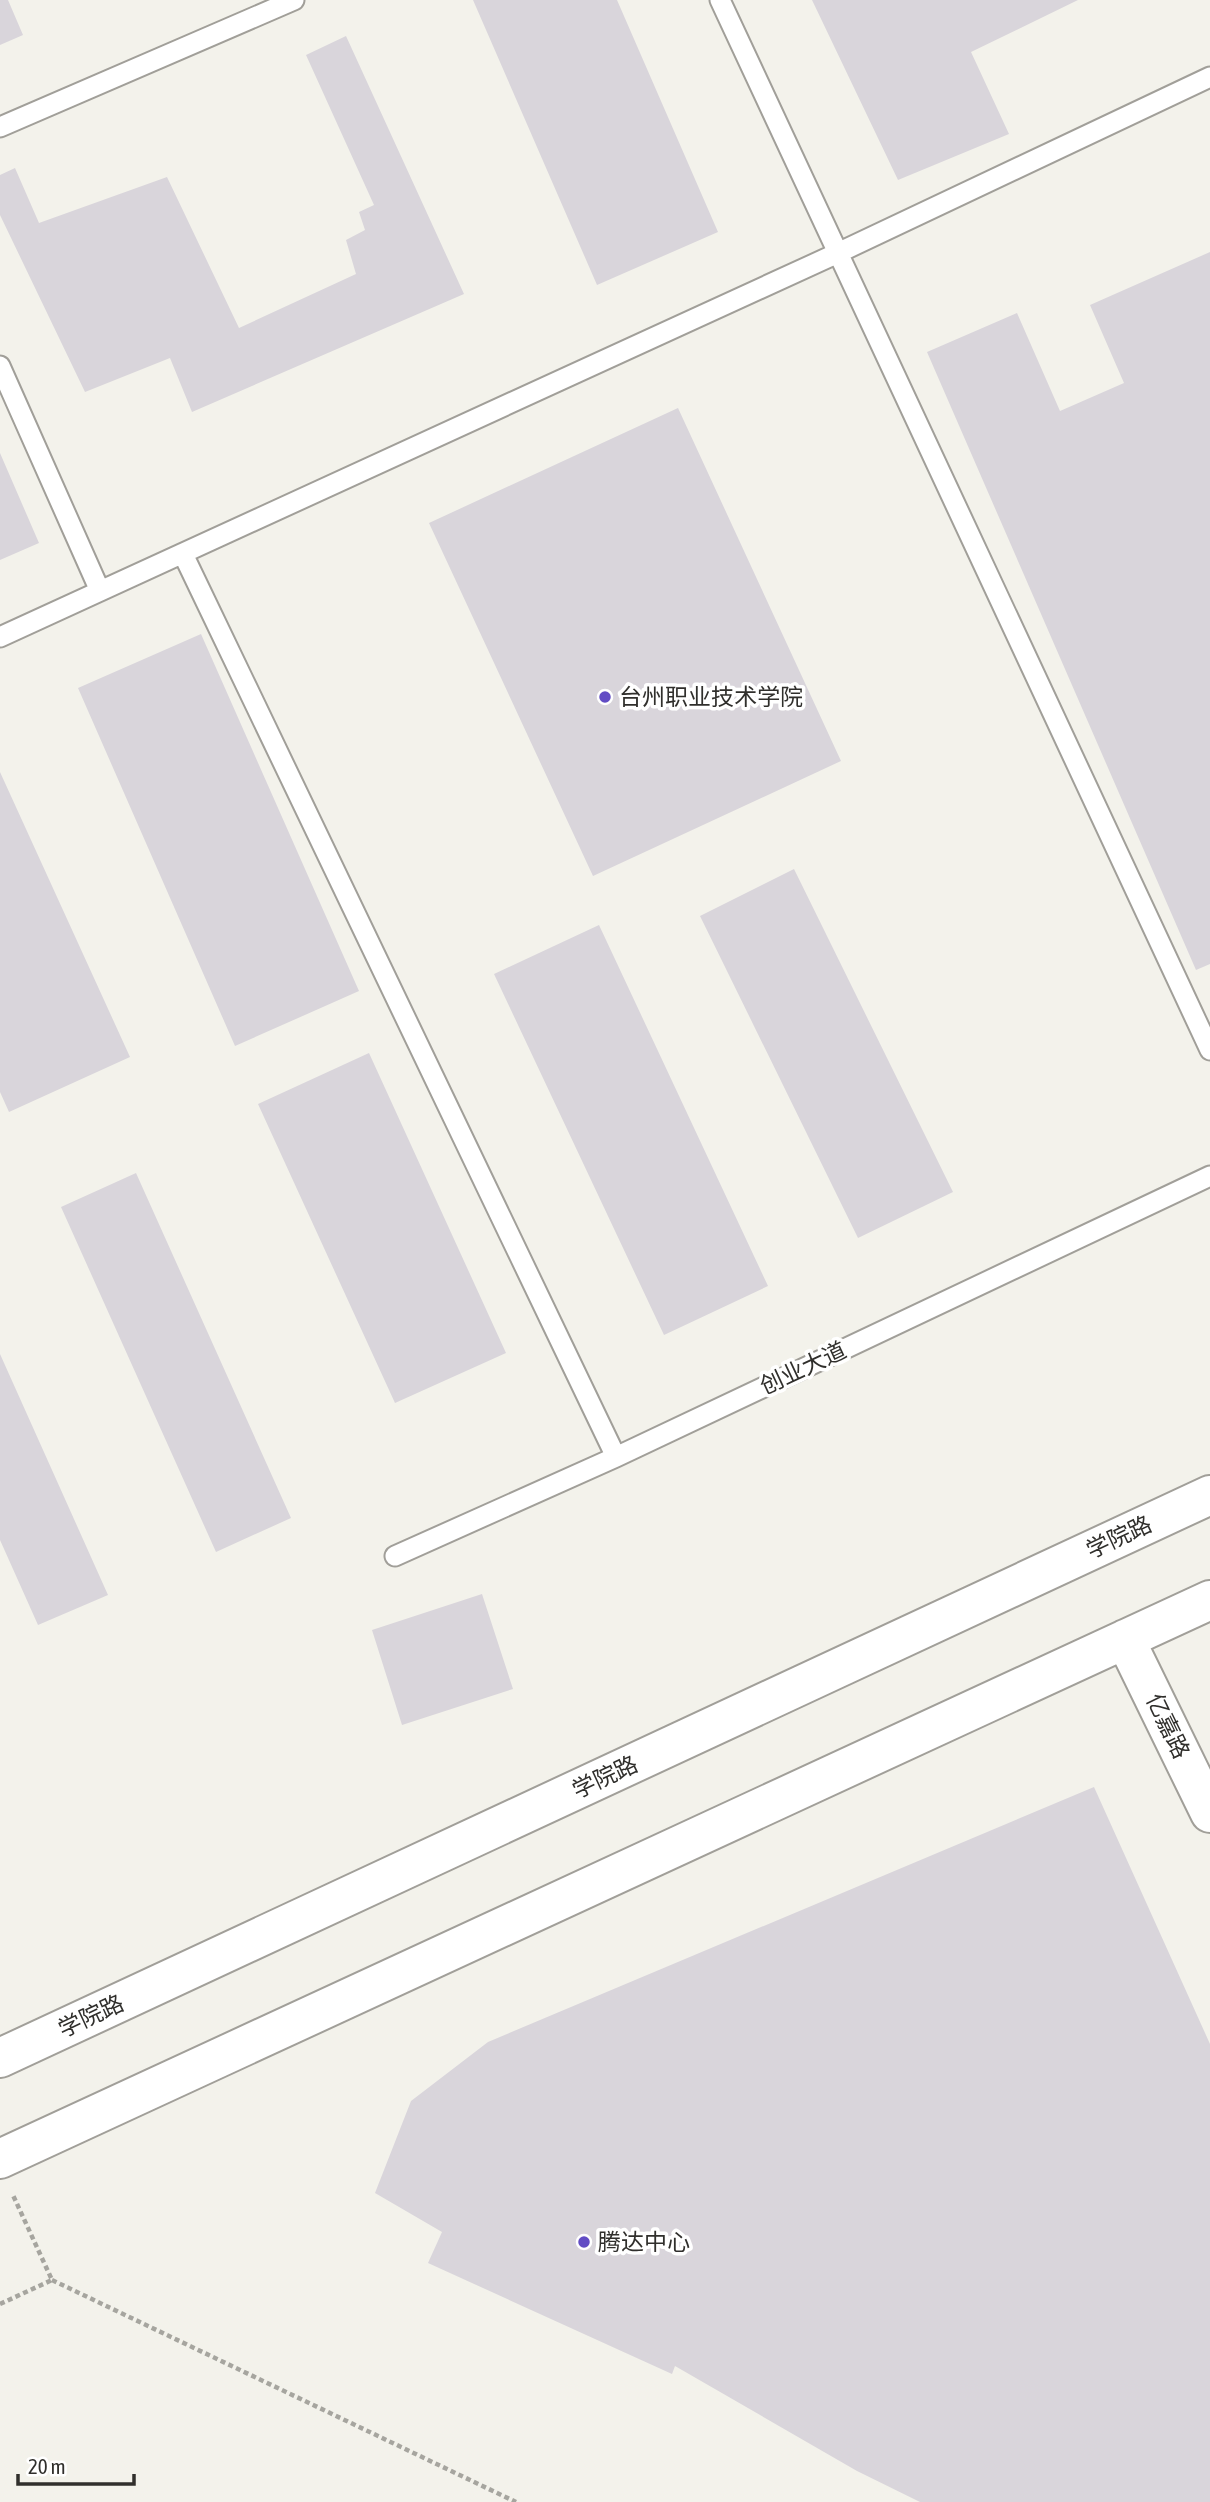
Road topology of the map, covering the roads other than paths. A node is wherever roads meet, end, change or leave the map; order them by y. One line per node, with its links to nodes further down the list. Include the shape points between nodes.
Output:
1 (294, 0): 4 (lane)
2 (720, 0): 5 (lane)
3 (1210, 77): 5 (lane)
4 (0, 127)
5 (839, 252): 7 (lane); 10 (lane)
6 (0, 366): 8 (lane)
7 (183, 554): 8 (lane); 12 (lane)
8 (100, 591): 9 (lane)
9 (0, 638)
10 (1210, 1050)
11 (1210, 1176): 12 (lane, 创业大道)
12 (616, 1457): 14 (lane, 创业大道)
13 (1210, 1495): 18 (main road, 学院路)
14 (395, 1556)
15 (1210, 1600): 16 (main road)
16 (1125, 1639): 17 (main road, 亿嘉路); 19 (main road)
17 (1210, 1813)
18 (0, 2058)
19 (6, 2175)

